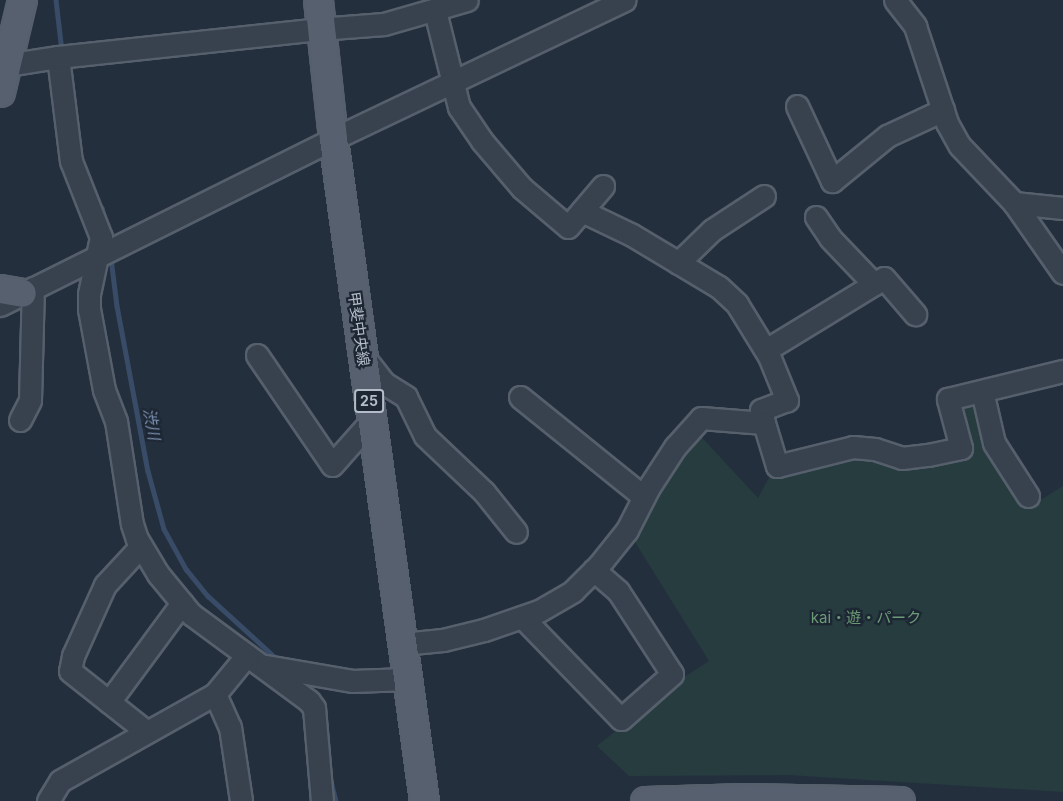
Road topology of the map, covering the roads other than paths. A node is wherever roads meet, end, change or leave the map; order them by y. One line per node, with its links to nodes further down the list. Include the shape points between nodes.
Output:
1 (22, 0): 9 (main road)
2 (318, 0): 7 (main road, 甲斐中央線 / 25)
3 (467, 0): 6 (street)
4 (625, 0): 10 (street)
5 (895, 0): 13 (street, via 915,26)
6 (435, 11): 7 (street, via 384,24); 10 (street)
7 (319, 28): 8 (street); 14 (main road, 甲斐中央線 / 25)
8 (58, 57): 9 (street); 21 (street, via 71,161 101,237)
9 (4, 66): 11 (main road)
10 (452, 83): 14 (street); 19 (street, via 459,107 522,189 568,227)
11 (0, 92)
12 (797, 106): 13 (street, via 832,181 887,136)
13 (943, 110): 17 (street, via 960,146)
14 (333, 139): 21 (street); 29 (main road, 甲斐中央線 / 25)
15 (603, 186): 19 (street)
16 (764, 196): 22 (street, via 712,230)
17 (1014, 203): 18 (street); 23 (street)
18 (1063, 208)
19 (582, 211): 22 (street)
20 (816, 217): 24 (street, via 830,238)
21 (99, 255): 25 (street); 39 (street, via 89,309 104,390 116,421 132,524)
22 (678, 263): 27 (street, via 719,287 737,304)
23 (1063, 273)
24 (874, 284): 26 (street, via 884,278); 27 (street)
25 (14, 294): 33 (street, via 30,400)
26 (915, 314)
27 (766, 350): 35 (street, via 787,400 761,410)
28 (257, 355): 34 (street, via 332,465)
29 (362, 355): 34 (main road, 甲斐中央線 / 25); 38 (street, via 384,383 406,397 425,436 484,492)
30 (1063, 371): 31 (street)
31 (982, 391): 35 (street, via 948,399 961,448 928,455 902,458 853,447 777,466); 36 (street, via 994,443)
32 (520, 397): 37 (street)
33 (20, 420)
34 (371, 421): 43 (main road, 甲斐中央線 / 25)
35 (765, 423): 37 (street, via 701,418 675,447)
36 (1028, 496)
37 (644, 497): 40 (street, via 627,530)
38 (516, 532)
39 (141, 546): 41 (street); 47 (street, via 105,585 73,656 70,671)
40 (594, 570): 42 (street, via 573,591); 42 (street, via 618,591 672,674 621,719)
41 (182, 603): 44 (street); 47 (street)
42 (522, 617): 43 (street, via 453,637)
43 (402, 644): 45 (main road, 甲斐中央線 / 25)
44 (253, 660): 45 (street, via 352,681); 46 (street); 51 (street, via 314,708)
45 (407, 679): 52 (main road, 甲斐中央線 / 25)
46 (215, 694): 48 (street); 50 (street, via 230,727)
47 (109, 702): 48 (street)
48 (147, 732): 49 (street, via 60,781)
49 (48, 801)
50 (241, 801)
51 (322, 801)
52 (424, 801)
53 (645, 801): 54 (main road)
54 (900, 801)

